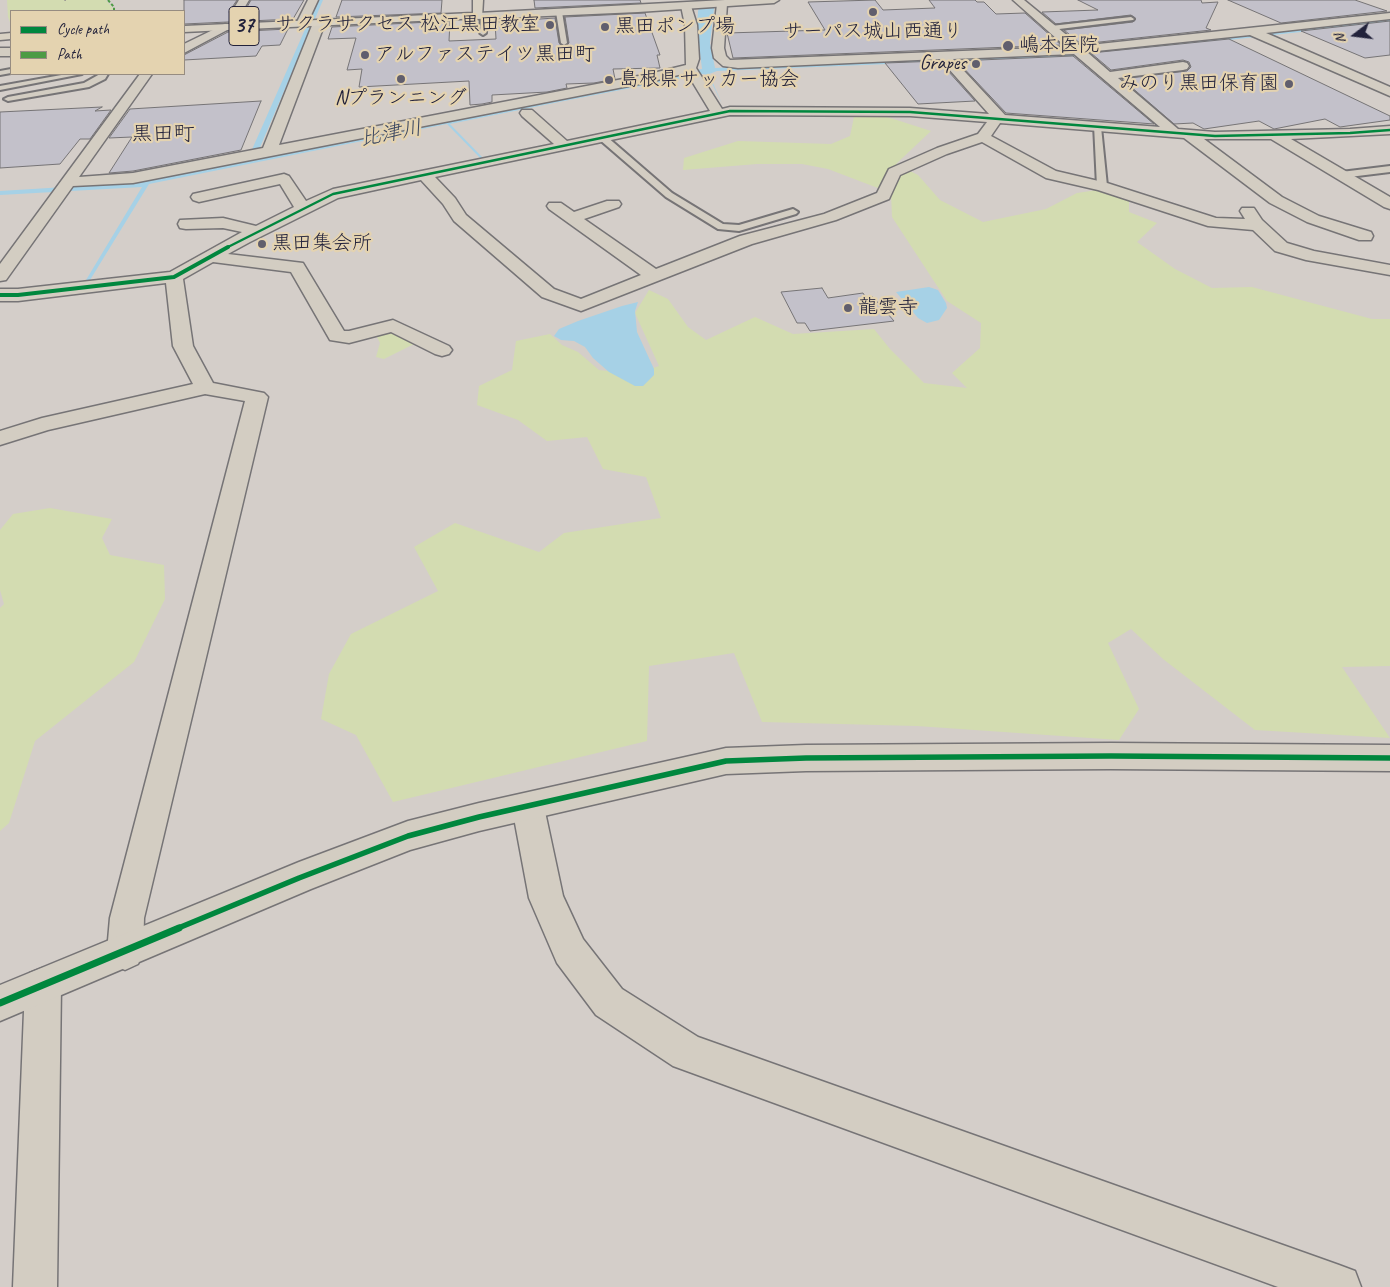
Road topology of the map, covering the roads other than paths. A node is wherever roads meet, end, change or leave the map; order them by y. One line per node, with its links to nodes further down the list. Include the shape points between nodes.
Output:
1 (244, 0): 9 (street)
2 (313, 0): 13 (street)
3 (478, 0): 10 (main road)
4 (774, 0): 6 (street)
5 (1018, 0): 15 (street)
6 (719, 4): 7 (street); 22 (street, via 718,48 720,58 727,63)
7 (691, 6): 8 (street); 24 (street)
8 (560, 12): 10 (street); 19 (lane)
9 (236, 13)
10 (481, 16): 13 (main road, 37); 17 (lane)
11 (1390, 16): 18 (street)
12 (1131, 19): 15 (lane)
13 (311, 23): 14 (main road, 37); 48 (street)
14 (225, 27): 16 (main road, 37); 20 (street)
15 (1051, 28): 21 (street)
16 (185, 29)
17 (483, 33)
18 (1256, 33): 21 (street); 35 (street)
19 (564, 42)
20 (185, 48)
21 (1080, 53): 22 (street); 31 (street)
22 (946, 58): 40 (street)
23 (1183, 66): 31 (street)
24 (693, 72): 39 (street); 48 (street)
25 (11, 75): 32 (lane)
26 (58, 75): 30 (lane)
27 (88, 75): 34 (lane, via 83,80 57,84)
28 (103, 75): 34 (lane, via 86,84)
29 (145, 75): 54 (street)
30 (39, 76): 32 (lane); 36 (lane, via 45,86 20,90)
31 (1107, 76): 43 (street)
32 (24, 78): 33 (lane)
33 (1, 86): 37 (lane)
34 (56, 90): 36 (lane)
35 (1390, 92)
36 (22, 96): 37 (lane)
37 (4, 100)
38 (527, 113): 47 (street)
39 (718, 113): 40 (street, via 739,110 910,112); 46 (street)
40 (999, 119): 41 (street); 45 (street)
41 (1097, 127): 43 (street); 53 (lane)
42 (1387, 132): 44 (street)
43 (1182, 134): 44 (street); 56 (street)
44 (1273, 134): 51 (street)
45 (983, 137): 53 (street, via 1051,175); 70 (street, via 894,172 882,196 830,217 746,240)
46 (602, 138): 47 (street); 61 (lane, via 669,195 721,227 739,228)
47 (565, 146): 50 (street)
48 (263, 155): 52 (street); 54 (street)
49 (1390, 169): 51 (lane)
50 (426, 175): 60 (street, via 333,194); 70 (street, via 460,218 548,293 581,305)
51 (1341, 175): 58 (street)
52 (284, 179): 55 (street); 60 (street)
53 (1102, 186): 64 (street, via 1214,223)
54 (65, 187): 69 (street)
55 (199, 197)
56 (1276, 200): 64 (street, via 1248,210); 66 (street, via 1313,219)
57 (613, 204): 62 (street)
58 (1390, 204)
59 (556, 206): 62 (street)
60 (303, 208): 65 (street)
61 (793, 212)
62 (572, 218): 70 (street)
63 (186, 224): 65 (street, via 223,222)
64 (1257, 225): 68 (street, via 1281,247)
65 (258, 231): 67 (street)
66 (1364, 236)
67 (211, 257): 71 (street); 74 (street, via 297,267 338,336 349,337 393,326)
68 (1390, 270)
69 (0, 276)
70 (653, 276)
71 (174, 277): 72 (street); 75 (street, via 183,346)
72 (9, 295): 73 (street)
73 (0, 312)
74 (442, 350)
75 (205, 388): 76 (street, via 42,425); 79 (street, via 257,397 127,918)
76 (0, 438)
77 (1390, 758): 78 (street, via 1101,756 726,761)
78 (528, 807): 79 (street, via 408,836); 83 (street, via 546,898 570,951 609,1002 687,1052)
79 (125, 952): 80 (street)
80 (43, 986): 81 (street); 82 (street)
81 (0, 1003)
82 (34, 1287)
83 (1339, 1287)

